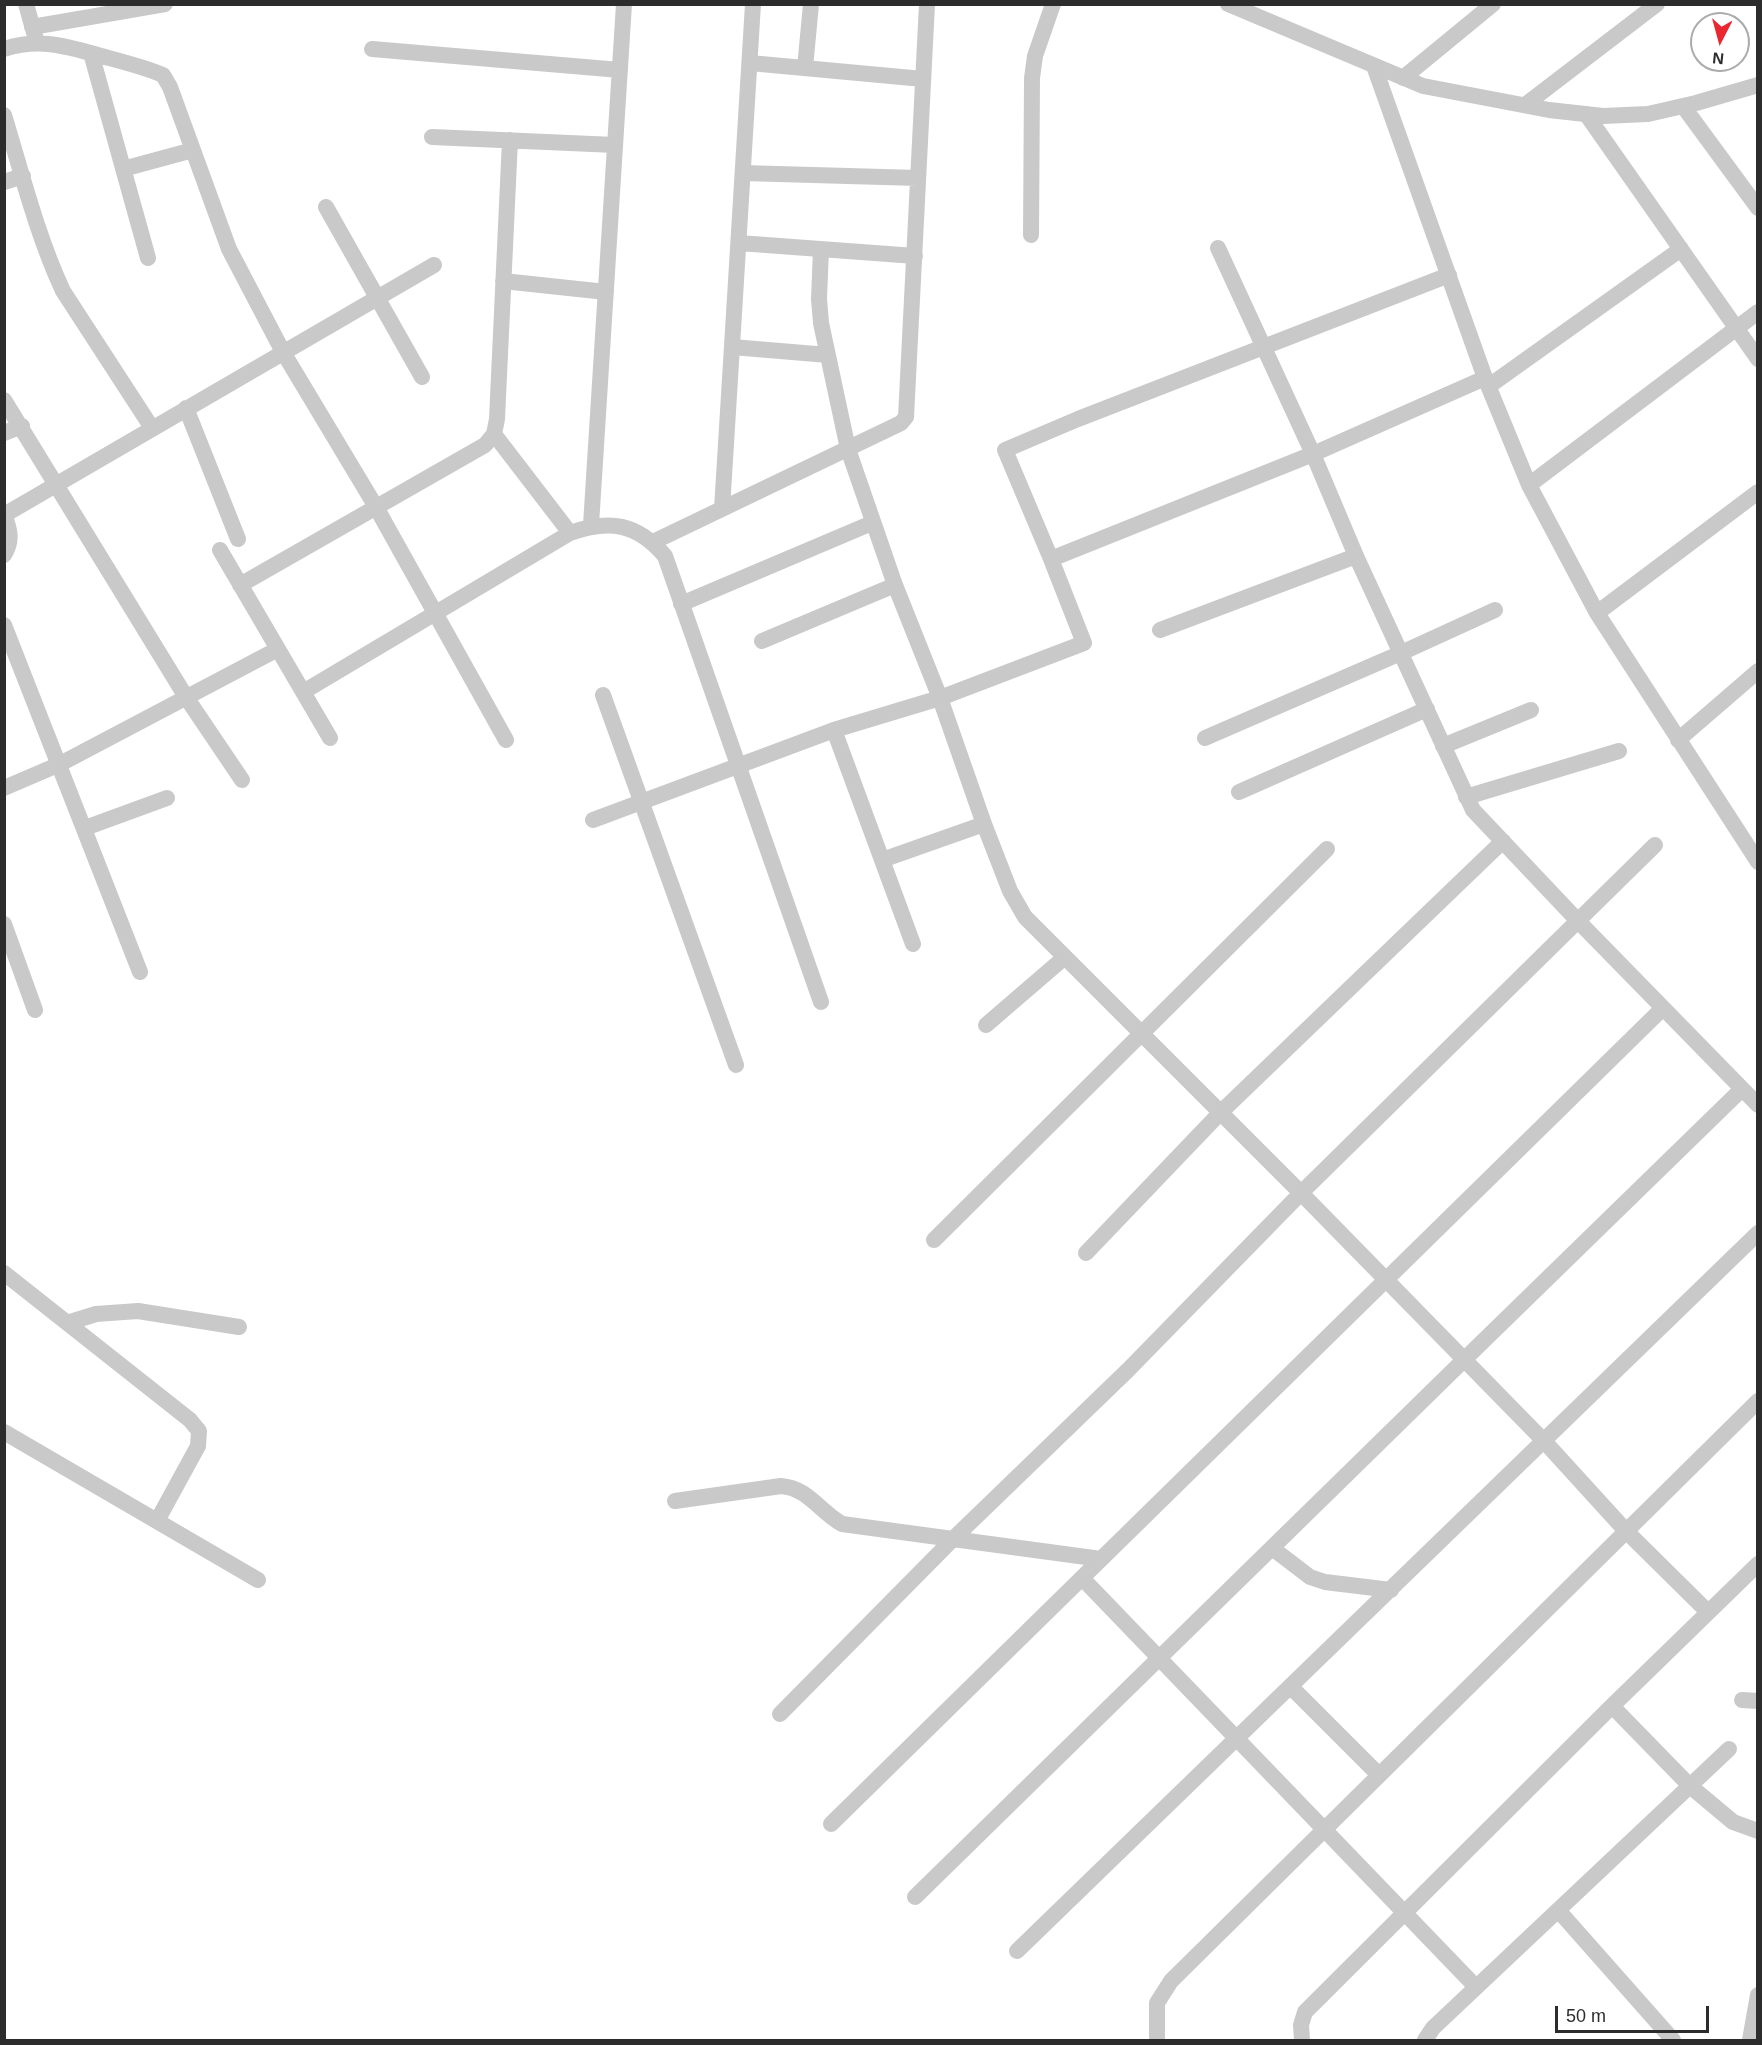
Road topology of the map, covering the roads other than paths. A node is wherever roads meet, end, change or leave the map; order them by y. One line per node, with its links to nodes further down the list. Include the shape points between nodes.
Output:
1 (26, 4): 12 (street)
2 (165, 4): 12 (street)
3 (624, 4): 19 (street)
4 (753, 4): 16 (street)
5 (811, 4): 18 (street)
6 (927, 4): 21 (street)
7 (1053, 4): 38 (street, via 1035,56 1032,78)
8 (1228, 4): 11 (street)
9 (1493, 4): 20 (street)
10 (1657, 4): 23 (street)
11 (1250, 8): 17 (street)
12 (35, 35): 14 (street); 15 (street)
13 (372, 49): 19 (street)
14 (4, 50)
15 (91, 53): 30 (street, via 162,75); 31 (street)
16 (750, 63): 18 (street); 32 (street)
17 (1374, 66): 20 (street); 46 (street)
18 (805, 68): 21 (street)
19 (620, 70): 29 (street)
20 (1403, 78): 23 (street, via 1423,86)
21 (923, 79): 34 (street)
22 (1758, 85): 24 (street)
23 (1525, 105): 25 (street)
24 (1683, 106): 25 (street, via 1648,114); 37 (street)
25 (1586, 114): 42 (street)
26 (4, 115): 33 (street)
27 (432, 137): 28 (street)
28 (510, 140): 29 (street); 47 (street)
29 (615, 145): 48 (street)
30 (193, 150): 31 (street); 54 (street, via 229,249)
31 (123, 169): 44 (street)
32 (743, 173): 34 (street); 39 (street)
33 (23, 176): 35 (street); 62 (street, via 43,244 63,291)
34 (918, 178): 43 (street)
35 (4, 182)
36 (326, 207): 49 (street)
37 (1758, 208)
38 (1031, 235)
39 (738, 243): 41 (street); 52 (street)
40 (1218, 248): 53 (street)
41 (821, 249): 43 (street); 55 (street, via 819,299)
42 (1681, 249): 51 (street); 58 (street)
43 (915, 256): 65 (street, via 906,417)
44 (148, 258)
45 (434, 265): 49 (street)
46 (1449, 275): 53 (street); 58 (street)
47 (503, 281): 48 (street); 64 (street)
48 (606, 292): 74 (street)
49 (378, 297): 54 (street); 57 (street)
50 (1758, 312): 51 (street)
51 (1736, 328): 56 (street); 68 (street)
52 (732, 347): 55 (street); 71 (street)
53 (1263, 349): 66 (street); 81 (street, via 1005,450)
54 (284, 352): 60 (street); 70 (street)
55 (828, 356): 65 (street)
56 (1758, 359)
57 (422, 377)
58 (1487, 382): 66 (street); 68 (street)
59 (4, 400): 61 (street)
60 (186, 408): 62 (street); 76 (street)
61 (22, 426): 63 (street); 67 (street)
62 (152, 428): 67 (street)
63 (4, 433)
64 (494, 434): 70 (street, via 485,446); 75 (street)
65 (848, 449): 71 (street); 73 (street)
66 (1313, 454): 80 (street); 81 (street)
67 (57, 484): 72 (street); 96 (street)
68 (1528, 485): 86 (street)
69 (1758, 492): 86 (street)
70 (376, 507): 82 (street); 87 (street)
71 (722, 509): 77 (street)
72 (4, 515): 79 (street, via 10,528 10,542)
73 (872, 523): 83 (street); 84 (street)
74 (591, 525): 75 (street); 77 (street, via 612,524)
75 (570, 533): 87 (street)
76 (238, 539)
77 (653, 542): 84 (street, via 665,556)
78 (220, 550): 82 (street)
79 (4, 555)
80 (1356, 556): 89 (street); 92 (street)
81 (1051, 559): 97 (street, via 1084,643)
82 (240, 585): 91 (street)
83 (895, 585): 90 (street); 97 (street)
84 (681, 604): 108 (street)
85 (1495, 610): 92 (street)
86 (1597, 612): 104 (street)
87 (435, 613): 94 (street); 103 (street)
88 (4, 625): 107 (street)
89 (1160, 630)
90 (762, 641)
91 (278, 649): 94 (street); 96 (street)
92 (1401, 653): 98 (street); 102 (street)
93 (1758, 671): 104 (street)
94 (303, 692): 101 (street)
95 (603, 695): 114 (street)
96 (186, 698): 107 (street); 109 (street)
97 (940, 698): 100 (street); 116 (street)
98 (1426, 709): 105 (street); 111 (street)
99 (1531, 710): 105 (street)
100 (834, 730): 108 (street); 122 (street)
101 (330, 738)
102 (1205, 738)
103 (506, 740)
104 (1678, 740): 119 (street)
105 (1443, 746): 112 (street)
106 (1620, 751): 112 (street)
107 (60, 764): 110 (street); 117 (street)
108 (738, 766): 114 (street); 129 (street)
109 (242, 780)
110 (4, 788)
111 (1239, 792)
112 (1466, 797): 118 (street, via 1473,810)
113 (167, 798): 117 (street)
114 (641, 802): 115 (street); 134 (street)
115 (593, 820)
116 (984, 824): 122 (street); 127 (street, via 1024,917)
117 (85, 828): 128 (street)
118 (1503, 841): 124 (street); 137 (street)
119 (1752, 843): 123 (street)
120 (1655, 845): 124 (street)
121 (1327, 849): 133 (street)
122 (882, 860): 126 (street)
123 (1758, 862)
124 (1578, 921): 130 (street); 138 (street)
125 (4, 924): 131 (street)
126 (913, 944)
127 (1065, 957): 132 (street); 133 (street)
128 (140, 972)
129 (821, 1002)
130 (1663, 1008): 135 (street); 143 (street)
131 (35, 1010)
132 (986, 1025)
133 (1141, 1034): 137 (street); 140 (street)
134 (736, 1065)
135 (1742, 1089): 136 (street); 146 (street)
136 (1758, 1105)
137 (1220, 1113): 138 (street); 141 (street)
138 (1301, 1193): 143 (street); 153 (street, via 1128,1370)
139 (1758, 1233): 149 (street)
140 (934, 1240)
141 (1086, 1253)
142 (6, 1279): 144 (street)
143 (1386, 1280): 146 (street); 155 (street)
144 (67, 1323): 145 (street, via 96,1314 138,1311); 151 (street, via 199,1431 198,1446)
145 (239, 1327)
146 (1463, 1359): 149 (street); 154 (street)
147 (1758, 1401): 152 (street)
148 (4, 1432): 151 (street)
149 (1544, 1441): 152 (street); 159 (street)
150 (675, 1501): 153 (street, via 793,1487 842,1524)
151 (157, 1521): 158 (street)
152 (1626, 1531): 160 (street); 167 (street)
153 (953, 1539): 155 (street); 164 (street)
154 (1272, 1548): 159 (street, via 1310,1577); 161 (street)
155 (1101, 1559): 157 (street)
156 (1758, 1564): 160 (street)
157 (1082, 1578): 161 (street); 169 (street)
158 (258, 1580)
159 (1391, 1590): 162 (street)
160 (1708, 1612): 163 (street)
161 (1160, 1659): 165 (street); 172 (street)
162 (1291, 1687): 165 (street); 167 (street)
163 (1612, 1706): 168 (street); 174 (street)
164 (780, 1714)
165 (1237, 1739): 170 (street); 175 (street)
166 (1729, 1749): 168 (street)
167 (1379, 1775): 170 (street)
168 (1690, 1786): 171 (street, via 1733,1822); 173 (street)
169 (831, 1824)
170 (1324, 1829): 174 (street); 178 (street, via 1171,1981 1157,2003)
171 (1758, 1831)
172 (915, 1898)
173 (1558, 1910): 176 (street); 181 (street)
174 (1405, 1913): 176 (street); 179 (street, via 1305,2012)
175 (1017, 1951)
176 (1476, 1987): 180 (street)
177 (1758, 1995): 182 (street)
178 (1157, 2040)
179 (1302, 2040)
180 (1425, 2040)
181 (1673, 2040)
182 (1750, 2040)

